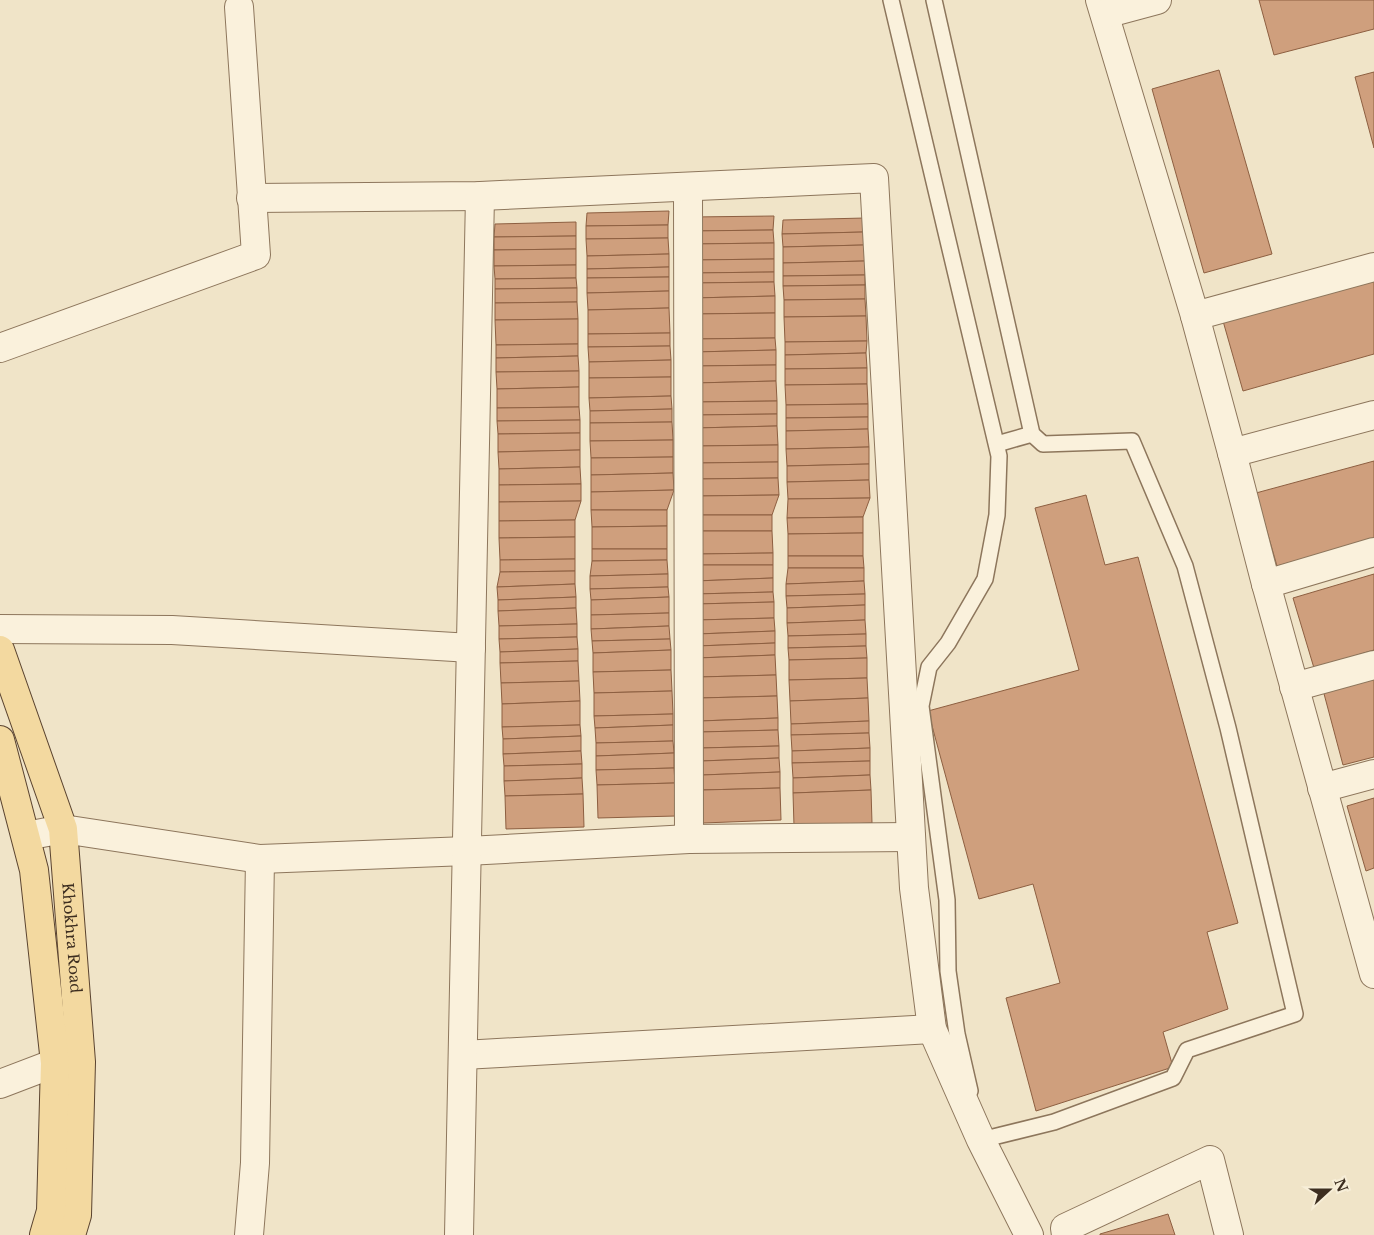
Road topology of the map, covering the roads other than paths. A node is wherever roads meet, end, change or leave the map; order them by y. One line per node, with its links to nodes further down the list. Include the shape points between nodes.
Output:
1 (891, 0): 14 (lane)
2 (934, 0): 13 (lane)
3 (1157, 0): 5 (street)
4 (239, 7): 8 (street)
5 (1103, 7): 10 (street)
6 (688, 187): 7 (street); 28 (street, via 874,178); 29 (street)
7 (480, 196): 8 (street); 19 (street)
8 (251, 198): 11 (street, via 256,255)
9 (1374, 266): 10 (street)
10 (1195, 316): 15 (street)
11 (0, 348)
12 (1374, 415): 15 (street)
13 (1032, 434): 14 (lane); 38 (lane, via 1043,444 1132,441 1185,566 1228,728 1295,1014 1187,1050 1173,1078 1054,1122)
14 (997, 444): 38 (lane, via 1000,456 997,515 985,579 948,643 929,667 921,706 948,900 948,971 957,1034)
15 (1232, 453): 17 (street)
16 (1374, 552): 17 (street)
17 (1266, 584): 22 (street)
18 (0, 629): 19 (street, via 172,630)
19 (471, 648): 30 (street)
20 (0, 650): 26 (main road, Khokhra Road)
21 (1374, 665): 22 (street)
22 (1294, 687): 25 (street)
23 (0, 740): 27 (main road, Khokhra Road)
24 (1374, 774): 25 (street)
25 (1322, 788): 32 (street)
26 (63, 829): 27 (street); 31 (street); 40 (main road, Khokhra Road, via 80,1062 77,1215)
27 (26, 836): 36 (main road, Khokhra Road, via 34,870)
28 (911, 837): 29 (street); 34 (street, via 914,888)
29 (689, 839): 30 (street)
30 (467, 851): 31 (street); 35 (street)
31 (260, 859): 41 (street, via 255,1163)
32 (1362, 887): 33 (street)
33 (1374, 974)
34 (932, 1029): 35 (street); 38 (street)
35 (463, 1055): 42 (street)
36 (55, 1063): 37 (street); 39 (main road, Khokhra Road, via 51,1211)
37 (0, 1084)
38 (981, 1140): 43 (street)
39 (44, 1235)
40 (71, 1235)
41 (249, 1235)
42 (460, 1235)
43 (1029, 1235)
44 (1066, 1235): 45 (street, via 1064,1228 1210,1160)
45 (1229, 1235)

